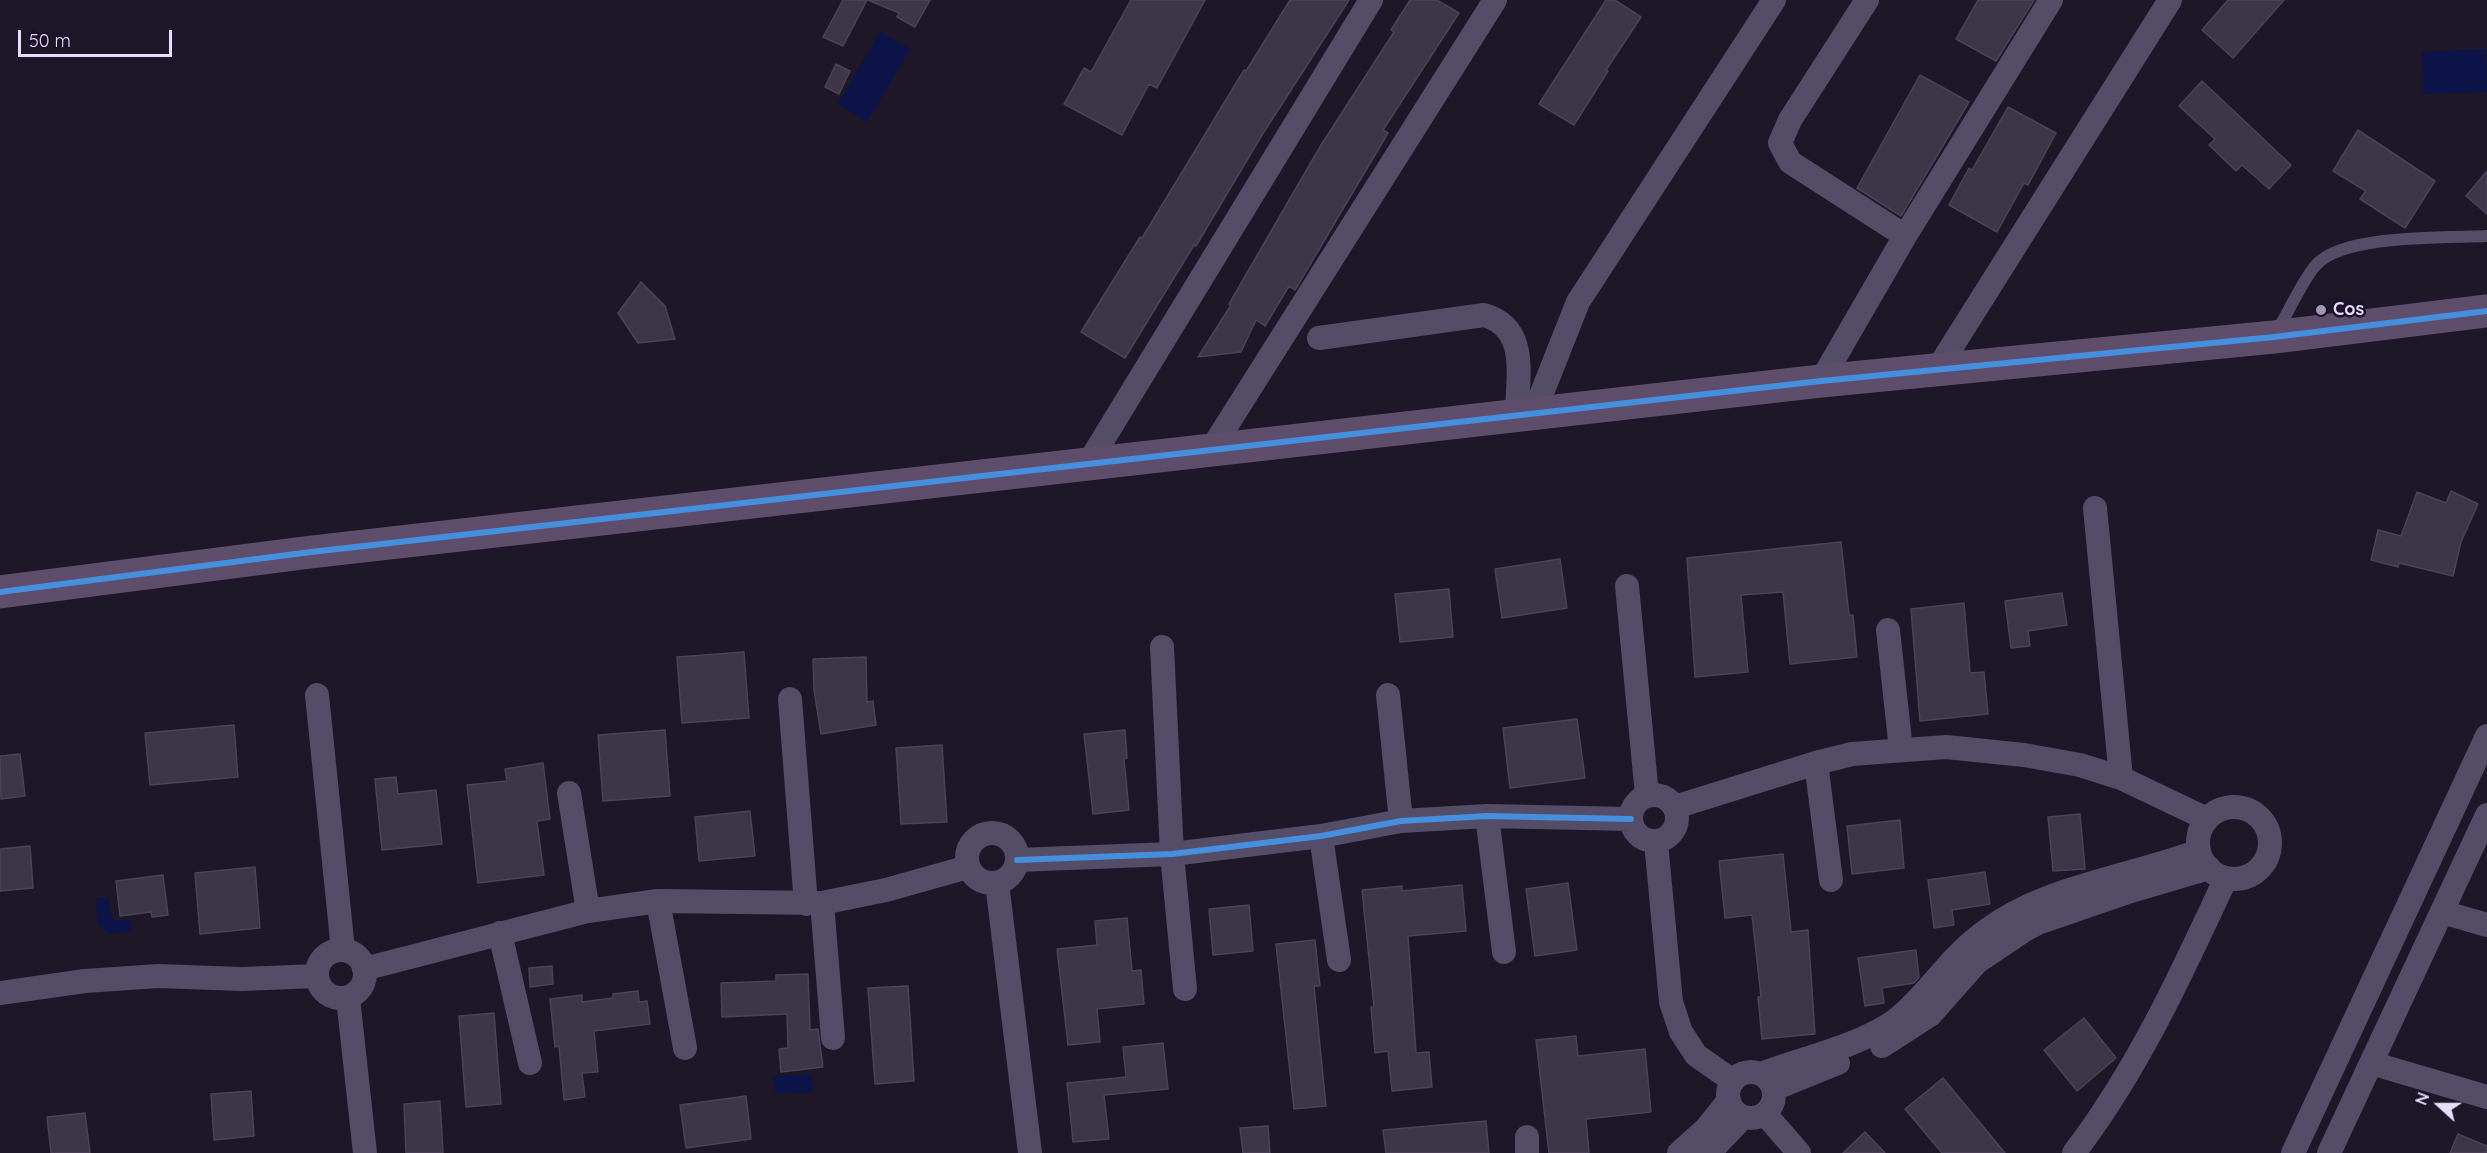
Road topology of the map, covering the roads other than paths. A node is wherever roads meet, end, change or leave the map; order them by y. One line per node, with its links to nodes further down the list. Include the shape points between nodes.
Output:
1 (1371, 0): 16 (street)
2 (1495, 0): 15 (street)
3 (1774, 0): 14 (street, via 1578,302)
4 (1867, 0): 7 (street, via 1790,120 1780,143 1790,162)
5 (2051, 0): 7 (street)
6 (2170, 0): 12 (street)
7 (1905, 236): 13 (street)
8 (2487, 236): 10 (lane, via 2371,242 2337,250 2315,265)
9 (2487, 311): 10 (main road)
10 (2274, 337): 12 (main road)
11 (1319, 338): 14 (street, via 1484,315 1493,318 1509,329 1517,345)
12 (1937, 370): 13 (main road)
13 (1821, 381): 14 (main road)
14 (1525, 414): 15 (main road)
15 (1212, 450): 16 (main road)
16 (1088, 464): 19 (main road, via 311,552)
17 (2095, 508): 28 (street)
18 (1627, 586): 30 (street)
19 (0, 592)
20 (1888, 630): 26 (street)
21 (1162, 647): 39 (street)
22 (317, 695): 51 (street)
23 (1388, 695): 36 (street)
24 (790, 699): 46 (street)
25 (2487, 737): 72 (street)
26 (1901, 750): 27 (street, via 1852,754); 28 (street, via 1947,747 2002,752 2080,765)
27 (1816, 763): 31 (street); 43 (street)
28 (2121, 778): 35 (street)
29 (569, 793): 47 (street)
30 (1647, 795): 31 (street, via 1666,798); 34 (street, via 1636,803)
31 (1675, 807): 38 (street, via 1676,827)
32 (2487, 815): 48 (street)
33 (1486, 816): 34 (street); 36 (street); 52 (street)
34 (1630, 819): 38 (street, via 1641,838)
35 (2207, 819): 41 (street, via 2198,842); 41 (street, via 2227,807 2239,807 2260,818 2270,838 2265,861 2248,875 2237,878)
36 (1401, 822): 37 (street)
37 (1322, 836): 39 (street); 53 (street)
38 (1656, 842): 65 (street, via 1671,1002 1681,1032 1696,1055)
39 (1172, 854): 40 (street); 56 (street)
40 (1017, 860): 42 (street, via 1007,838 984,834 971,844 966,859); 44 (street, via 1010,875)
41 (2211, 865): 63 (street, via 2167,863 2059,894 2016,912 1985,930 1896,1020); 71 (street, via 2192,952 2134,1063)
42 (968, 867): 44 (street, via 980,880); 46 (street, via 886,890)
43 (1831, 880)
44 (997, 883): 67 (street)
45 (658, 901): 46 (street); 47 (street); 60 (street)
46 (814, 904): 59 (street)
47 (588, 911): 50 (street)
48 (2442, 912): 49 (street); 62 (street)
49 (2487, 925)
50 (500, 933): 54 (street); 61 (street)
51 (343, 950): 54 (street, via 359,958); 55 (street, via 323,958)
52 (1504, 952)
53 (1339, 960)
54 (364, 969): 58 (street, via 363,984)
55 (317, 976): 57 (street, via 158,976); 58 (street, via 323,991 333,997)
56 (1185, 989)
57 (0, 993)
58 (348, 998): 66 (street)
59 (832, 1038)
60 (686, 1048)
61 (530, 1063)
62 (2371, 1063): 64 (street); 73 (street)
63 (1767, 1081): 65 (street, via 1772,1103); 65 (street, via 1748,1072 1741,1074)
64 (2487, 1097)
65 (1742, 1103): 68 (street); 69 (street); 70 (street)
66 (364, 1153)
67 (1030, 1153)
68 (1680, 1153)
69 (1709, 1153)
70 (1799, 1153)
71 (2074, 1153)
72 (2293, 1153)
73 (2329, 1153)

